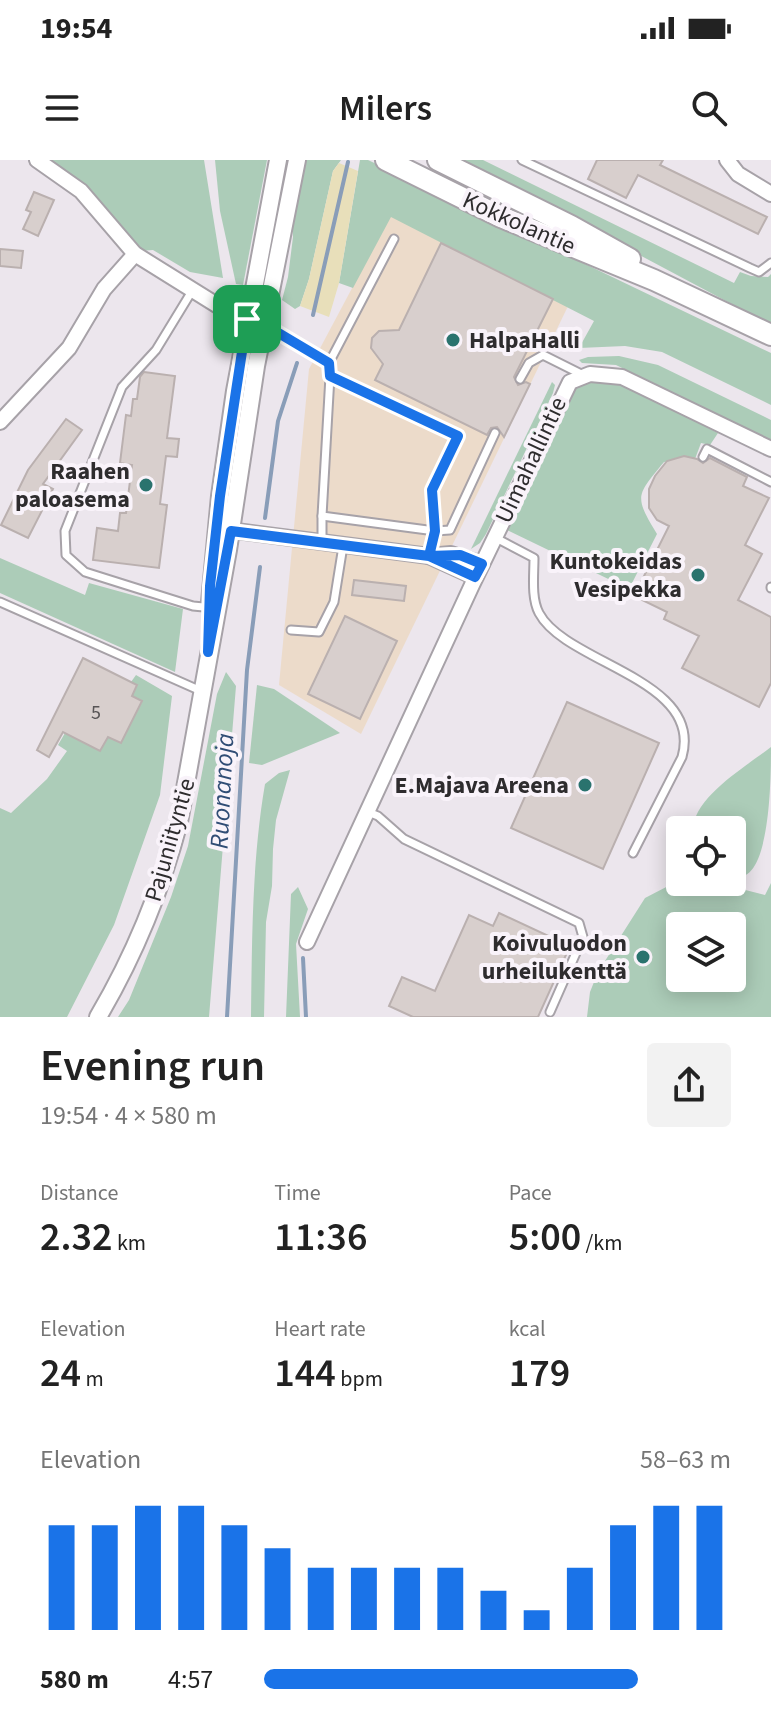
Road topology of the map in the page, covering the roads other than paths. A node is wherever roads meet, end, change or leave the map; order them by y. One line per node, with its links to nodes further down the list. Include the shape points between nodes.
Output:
1 (37, 160): 10 (street, via 81,191)
2 (278, 160): 14 (street, Pajuniityntie)
3 (297, 160): 15 (street, Pajuniityntie)
4 (386, 160): 12 (main road, Kokkolantie, via 501,217)
5 (438, 160): 12 (main road, Kokkolantie, via 585,234 640,265)
6 (522, 160): 11 (lane, via 759,272)
7 (728, 160): 8 (street, via 738,174)
8 (771, 194)
9 (394, 239): 17 (lane)
10 (135, 254): 13 (street); 21 (street, via 104,289 69,348)
11 (771, 263)
12 (654, 280): 16 (main road, Kokkolantie)
13 (192, 291): 14 (street); 35 (lane, via 156,350 122,387 65,531 66,555 85,572)
14 (247, 319): 15 (street); 27 (street, Pajuniityntie)
15 (265, 325): 17 (lane); 27 (street, Pajuniityntie)
16 (771, 335)
17 (329, 363): 19 (lane)
18 (583, 375): 20 (lane, via 543,355 529,363); 23 (street, Uimahallintie, via 622,377); 29 (street, Uimahallintie, via 564,389)
19 (330, 376): 26 (lane); 28 (lane, via 458,436 432,490)
20 (520, 379)
21 (0, 422)
22 (495, 433): 28 (lane, via 450,530)
23 (771, 449)
24 (703, 457): 25 (lane, via 707,449)
25 (771, 482)
26 (322, 516): 28 (lane); 30 (lane)
27 (224, 530): 30 (street); 35 (street, Pajuniityntie)
28 (435, 531): 32 (lane)
29 (494, 537): 33 (street, Uimahallintie); 39 (lane, via 534,558 535,603 548,625 639,680 675,712 684,731 682,757)
30 (322, 543): 31 (street)
31 (343, 546): 32 (street); 36 (lane, via 334,602 319,632)
32 (429, 556): 33 (street, via 460,555)
33 (478, 571): 38 (street, Uimahallintie)
34 (0, 602): 37 (lane)
35 (213, 608): 37 (street, Pajuniityntie)
36 (291, 630)
37 (203, 692): 42 (street, Pajuniityntie, via 170,857 145,924)
38 (366, 811): 40 (street, Uimahallintie); 41 (lane, via 404,839 579,923 583,937)
39 (633, 853)
40 (307, 942)
41 (550, 1012)
42 (98, 1017)

